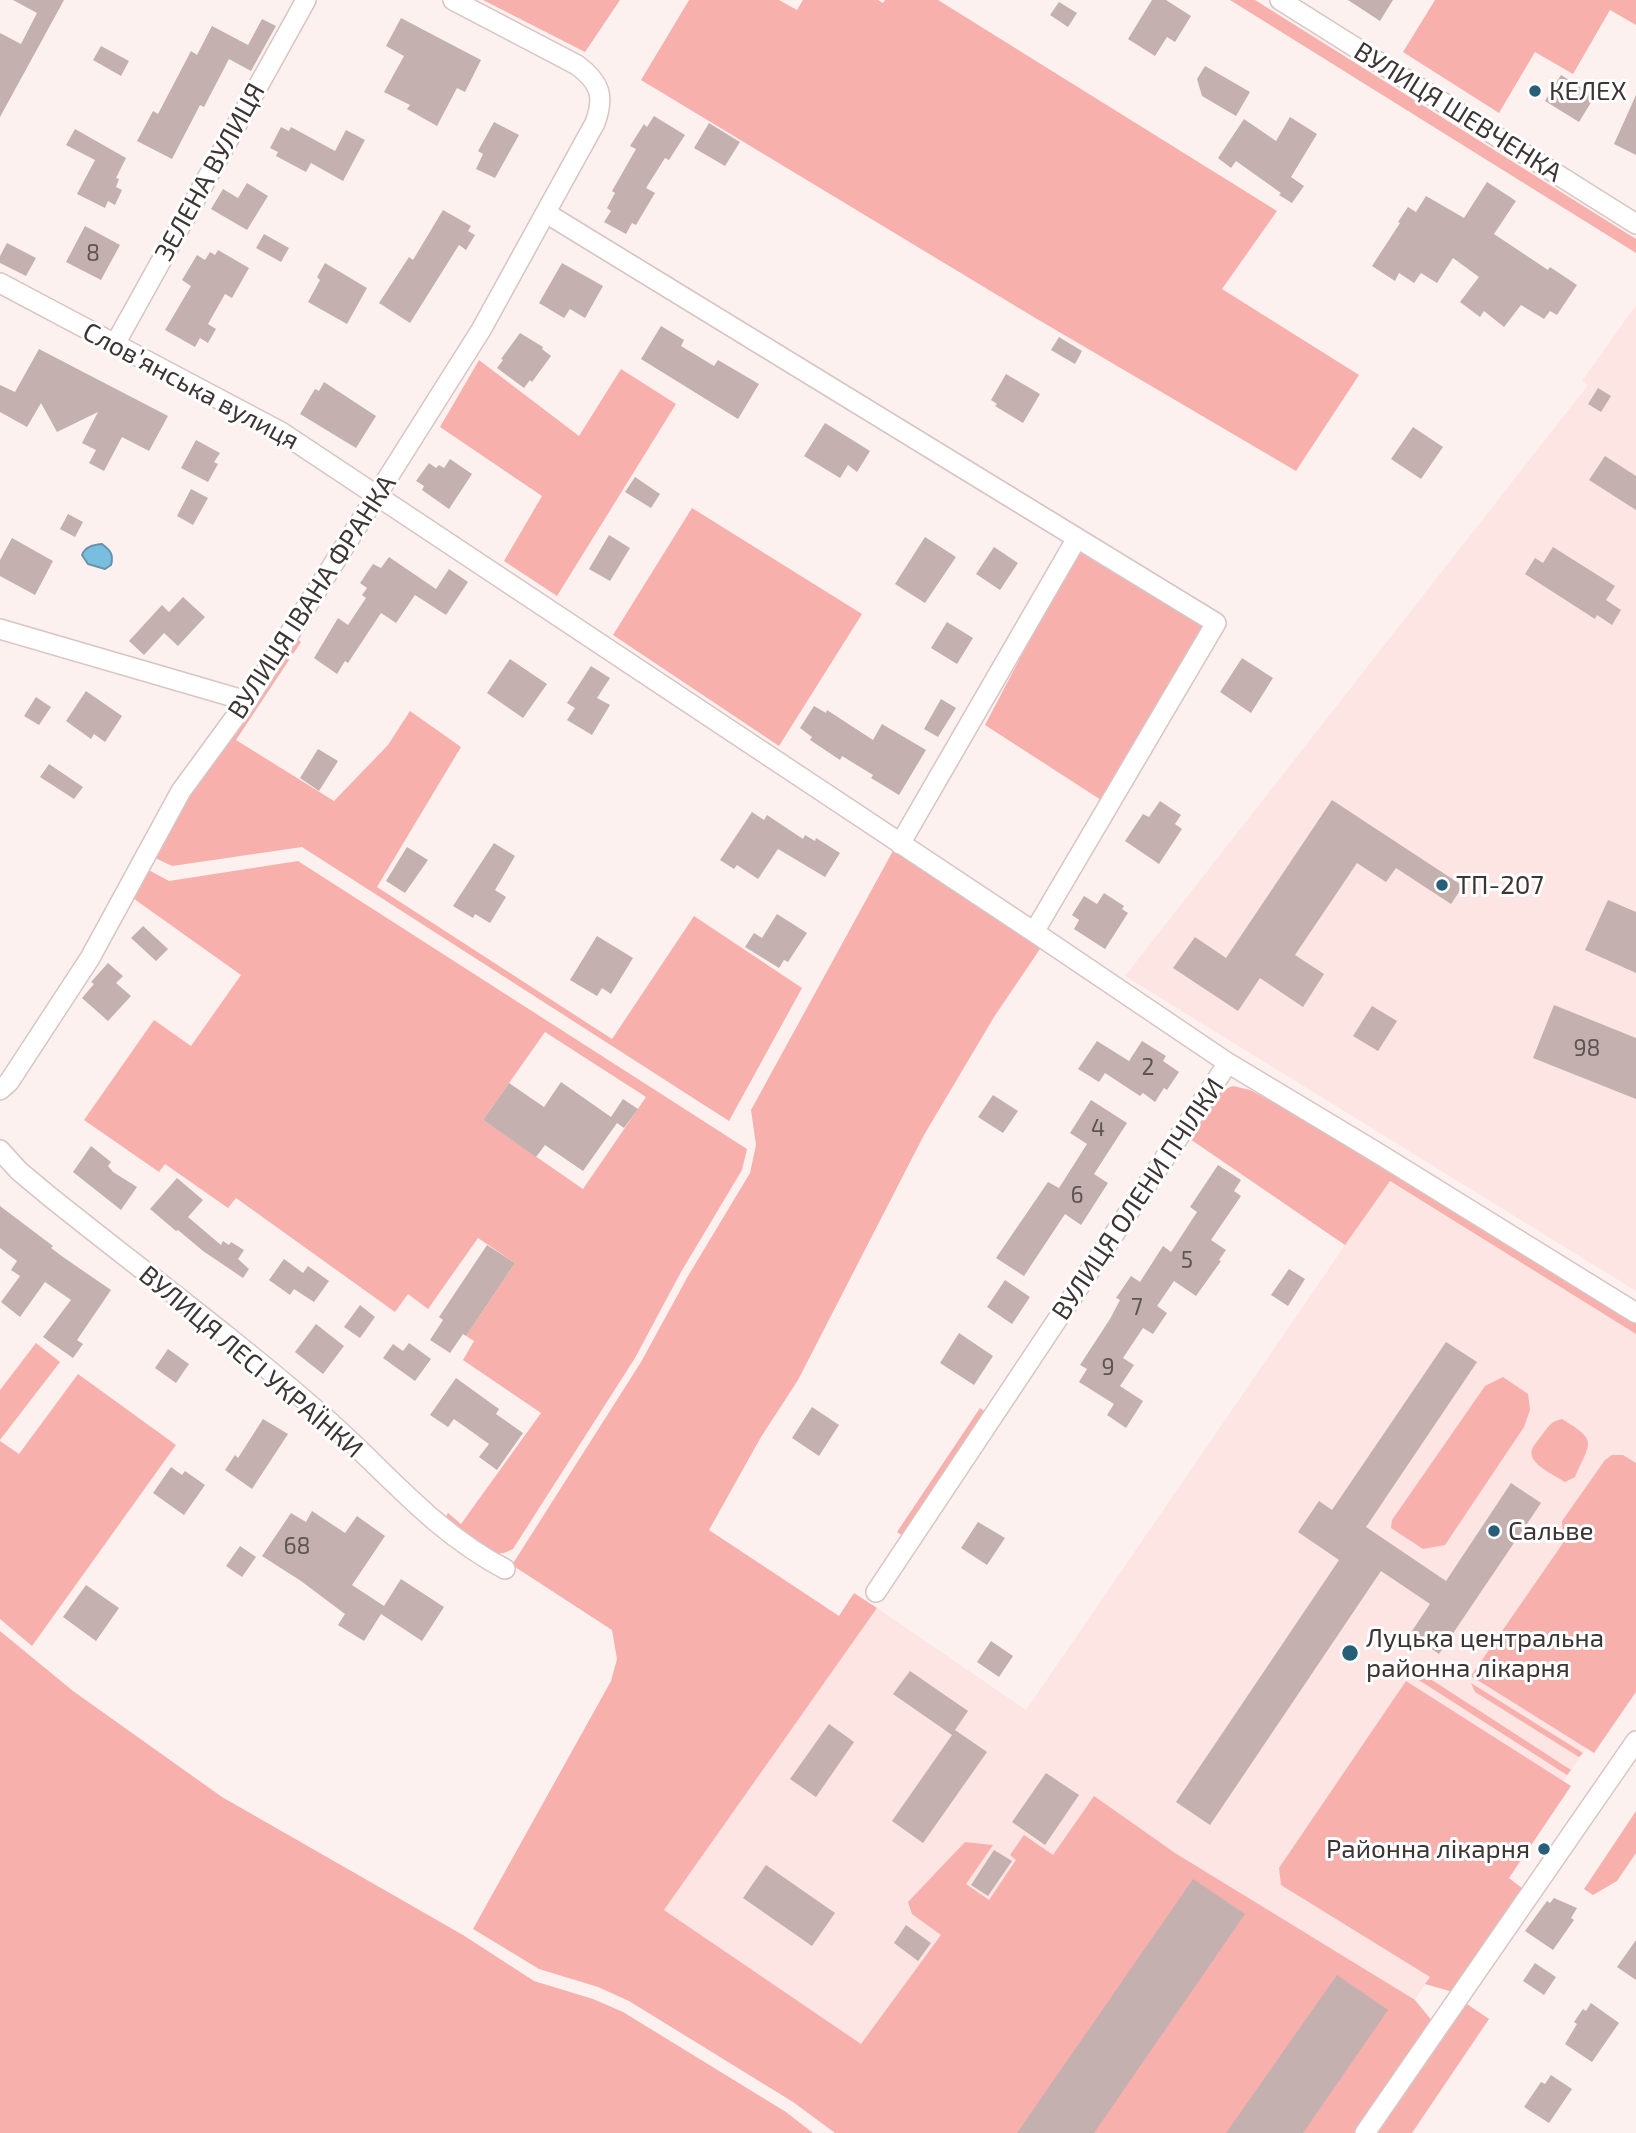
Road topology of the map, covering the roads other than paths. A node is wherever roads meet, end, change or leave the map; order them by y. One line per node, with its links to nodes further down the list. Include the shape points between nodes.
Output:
1 (306, 0): 7 (street, ЗЕЛЕНА ВУЛИЦЯ)
2 (453, 0): 4 (street, ВУЛИЦЯ ІВАНА ФРАНКА, via 577,65 600,91 595,123)
3 (1280, 0): 5 (street, ВУЛИЦЯ ШЕВЧЕНКА)
4 (545, 213): 8 (street, ВУЛИЦЯ ІВАНА ФРАНКА, via 481,330); 9 (street)
5 (1636, 224)
6 (0, 283): 7 (street, Словʼянська вулиця)
7 (115, 344): 8 (street, Словʼянська вулиця, via 281,432)
8 (379, 495): 11 (street, ВУЛИЦЯ ІВАНА ФРАНКА); 12 (street, Словʼянська вулиця)
9 (1077, 538): 12 (street); 13 (street, via 1216,623)
10 (0, 629): 11 (street)
11 (247, 701): 15 (street, ВУЛИЦЯ ІВАНА ФРАНКА, via 181,791 90,958)
12 (900, 844): 13 (street, Словʼянська вулиця)
13 (1034, 932): 14 (street, Словʼянська вулиця)
14 (1228, 1063): 17 (street, ВУЛИЦЯ ОЛЕНИ ПЧІЛКИ); 19 (street, ВУЛИЦЯ ОЛЕНИ ПЧІЛКИ)
15 (0, 1090)
16 (0, 1150): 18 (street, ВУЛИЦЯ ЛЕСІ УКРАЇНКИ, via 49,1196 324,1416 421,1511 474,1553)
17 (1636, 1313)
18 (505, 1569)
19 (877, 1592)
20 (1636, 1741): 21 (street)
21 (1365, 2133)

